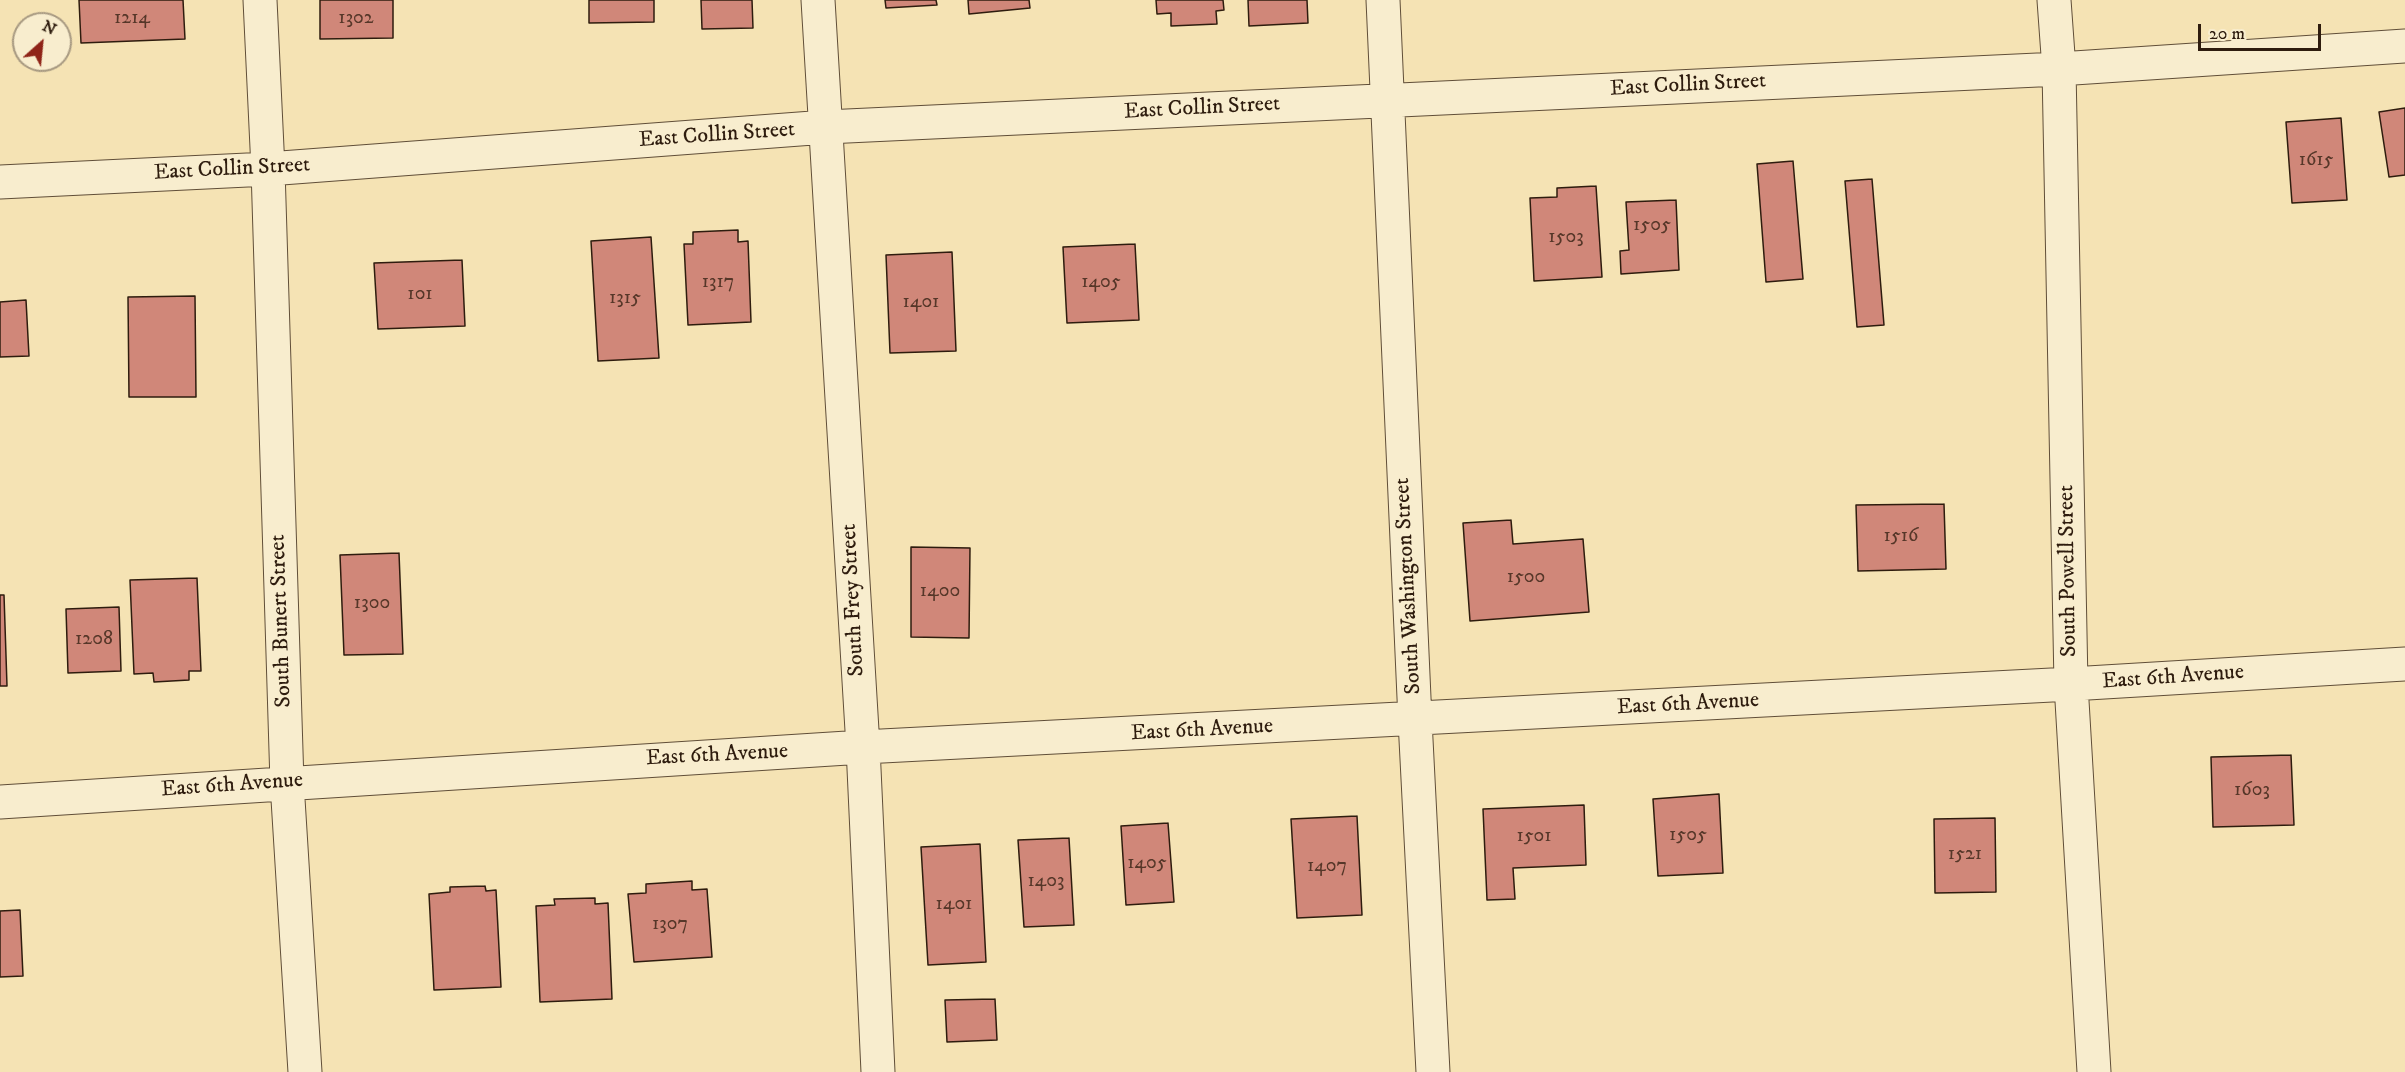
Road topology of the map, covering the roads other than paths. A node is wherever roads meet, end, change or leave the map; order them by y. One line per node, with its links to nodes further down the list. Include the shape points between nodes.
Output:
1 (260, 0): 9 (street, South Bunert Street)
2 (819, 0): 8 (street, South Frey Street)
3 (1383, 0): 7 (street, South Washington Street)
4 (2054, 0): 6 (street, South Powell Street)
5 (2405, 46): 6 (street, East Collin Street)
6 (2059, 69): 7 (street, East Collin Street); 12 (street, South Powell Street)
7 (1387, 101): 8 (street, East Collin Street); 13 (street, South Washington Street)
8 (826, 128): 9 (street, East Collin Street); 14 (street, South Frey Street)
9 (268, 170): 10 (street, East Collin Street); 15 (street, South Bunert Street)
10 (0, 182)
11 (2405, 664): 12 (street, East 6th Avenue)
12 (2071, 684): 13 (street, East 6th Avenue); 20 (street, South Powell Street)
13 (1415, 720): 14 (street, East 6th Avenue); 19 (street, South Washington Street)
14 (863, 747): 15 (street, East 6th Avenue); 18 (street, South Frey Street)
15 (287, 783): 16 (street, East 6th Avenue); 17 (street, South Bunert Street)
16 (0, 802)
17 (304, 1072)
18 (878, 1072)
19 (1433, 1072)
20 (2094, 1072)

